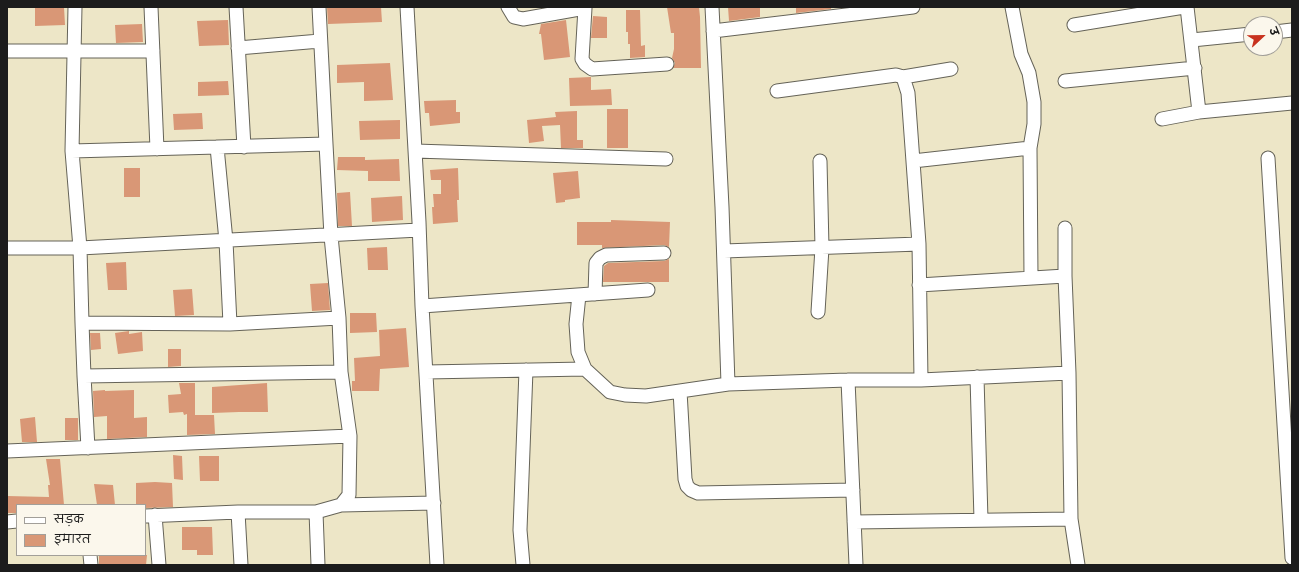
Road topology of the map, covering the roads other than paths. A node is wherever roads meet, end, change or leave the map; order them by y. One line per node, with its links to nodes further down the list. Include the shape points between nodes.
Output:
1 (75, 7): 20 (street)
2 (151, 7): 19 (street)
3 (236, 7): 17 (street)
4 (318, 7): 15 (street)
5 (407, 7): 36 (street)
6 (508, 7): 21 (street, via 514,17 523,19 585,8 582,59 584,64 592,69)
7 (712, 7): 13 (street)
8 (912, 7): 13 (street)
9 (1012, 7): 33 (street, via 1034,102)
10 (1184, 7): 12 (street)
11 (1187, 7): 16 (street)
12 (1074, 25)
13 (713, 31): 49 (street)
14 (1243, 35): 16 (street)
15 (320, 40): 17 (street); 30 (street)
16 (1192, 40): 22 (street)
17 (238, 48): 32 (street)
18 (7, 51): 20 (street)
19 (153, 51): 20 (street); 34 (street)
20 (74, 52): 35 (street)
21 (667, 64)
22 (1195, 68): 25 (street); 28 (street)
23 (951, 69): 24 (street)
24 (903, 77): 26 (street, via 896,75); 40 (street, via 908,93)
25 (1065, 82)
26 (777, 91)
27 (1292, 102): 28 (street)
28 (1199, 112): 29 (street)
29 (1162, 119)
30 (326, 144): 32 (street); 43 (street)
31 (218, 147): 32 (street); 34 (street); 44 (street)
32 (244, 147)
33 (1030, 148): 40 (street); 52 (street)
34 (157, 149): 35 (street)
35 (72, 151): 47 (street)
36 (415, 151): 38 (street); 42 (street)
37 (1268, 158): 85 (street)
38 (666, 159)
39 (820, 161): 48 (street)
40 (913, 161): 45 (street)
41 (1065, 228): 51 (street)
42 (419, 230): 43 (street); 57 (street)
43 (331, 236): 44 (street); 59 (street)
44 (226, 241): 47 (street); 61 (street)
45 (919, 244): 48 (street); 53 (street)
46 (7, 248): 47 (street)
47 (80, 248): 60 (street)
48 (822, 248): 49 (street); 58 (street)
49 (724, 251): 71 (street)
50 (664, 253): 55 (street, via 606,255 600,258 596,263)
51 (1065, 276): 52 (street); 66 (street)
52 (1031, 278): 53 (street)
53 (919, 285): 70 (street)
54 (648, 290): 55 (street)
55 (594, 294): 56 (street)
56 (579, 295): 57 (street); 62 (street, via 576,324 578,352)
57 (422, 306): 65 (street)
58 (818, 312)
59 (339, 318): 61 (street); 64 (street)
60 (82, 323): 61 (street); 67 (street)
61 (230, 324)
62 (585, 369): 63 (street); 72 (street, via 610,392 646,396)
63 (526, 370): 65 (street); 90 (street, via 520,530)
64 (341, 372): 67 (street); 73 (street)
65 (426, 372): 77 (street)
66 (1069, 373): 68 (street); 82 (street)
67 (84, 376): 74 (street)
68 (977, 378): 70 (street); 83 (street)
69 (848, 380): 70 (street); 71 (street); 76 (street)
70 (921, 380)
71 (728, 384): 72 (street)
72 (680, 391): 76 (street, via 685,479 691,490 698,493)
73 (350, 436): 74 (street); 78 (street, via 349,495)
74 (88, 448): 75 (street)
75 (7, 451)
76 (853, 490): 84 (street)
77 (434, 503): 78 (street); 89 (street)
78 (340, 505): 80 (street)
79 (238, 512): 80 (street); 81 (street); 87 (street)
80 (316, 512): 88 (street)
81 (150, 516): 86 (street)
82 (1071, 519): 83 (street); 92 (street)
83 (981, 520): 84 (street)
84 (854, 522): 91 (street)
85 (1292, 558)
86 (159, 565)
87 (241, 565)
88 (318, 565)
89 (437, 565)
90 (523, 565)
91 (856, 565)
92 (1078, 565)

